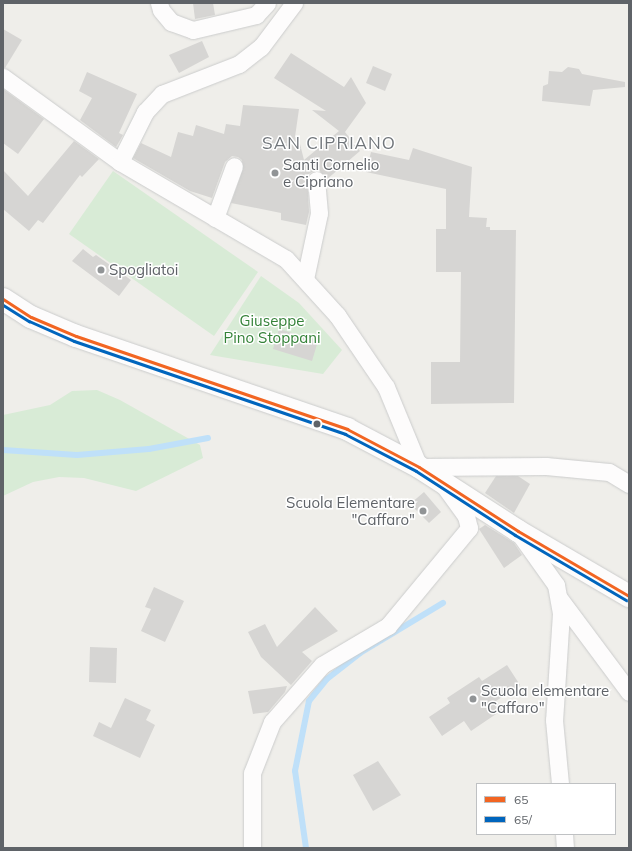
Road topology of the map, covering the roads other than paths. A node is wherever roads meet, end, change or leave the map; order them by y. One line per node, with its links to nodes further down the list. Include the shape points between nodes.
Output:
1 (159, 3): 2 (street, via 161,10 171,22 193,30 256,16)
2 (267, 3)
3 (294, 3): 5 (street, via 260,47 239,64 162,94 145,112)
4 (3, 77): 5 (street)
5 (120, 162): 8 (street)
6 (234, 166): 8 (street)
7 (316, 180): 9 (street, via 319,213)
8 (215, 218): 9 (street, via 286,259)
9 (305, 279): 11 (street, via 337,315 386,387)
10 (3, 299): 11 (street, via 31,317 76,336 347,429)
11 (410, 462): 12 (street); 13 (street, via 546,466 609,472)
12 (441, 482): 14 (street); 20 (street, via 466,516 469,528 388,626 322,665 272,722 252,773)
13 (629, 484)
14 (518, 532): 15 (street, via 556,585); 16 (street)
15 (558, 596): 17 (street); 18 (street, via 562,631 554,720)
16 (629, 596)
17 (629, 692)
18 (560, 783)
19 (564, 835): 21 (street)
20 (252, 848)
21 (565, 848)

